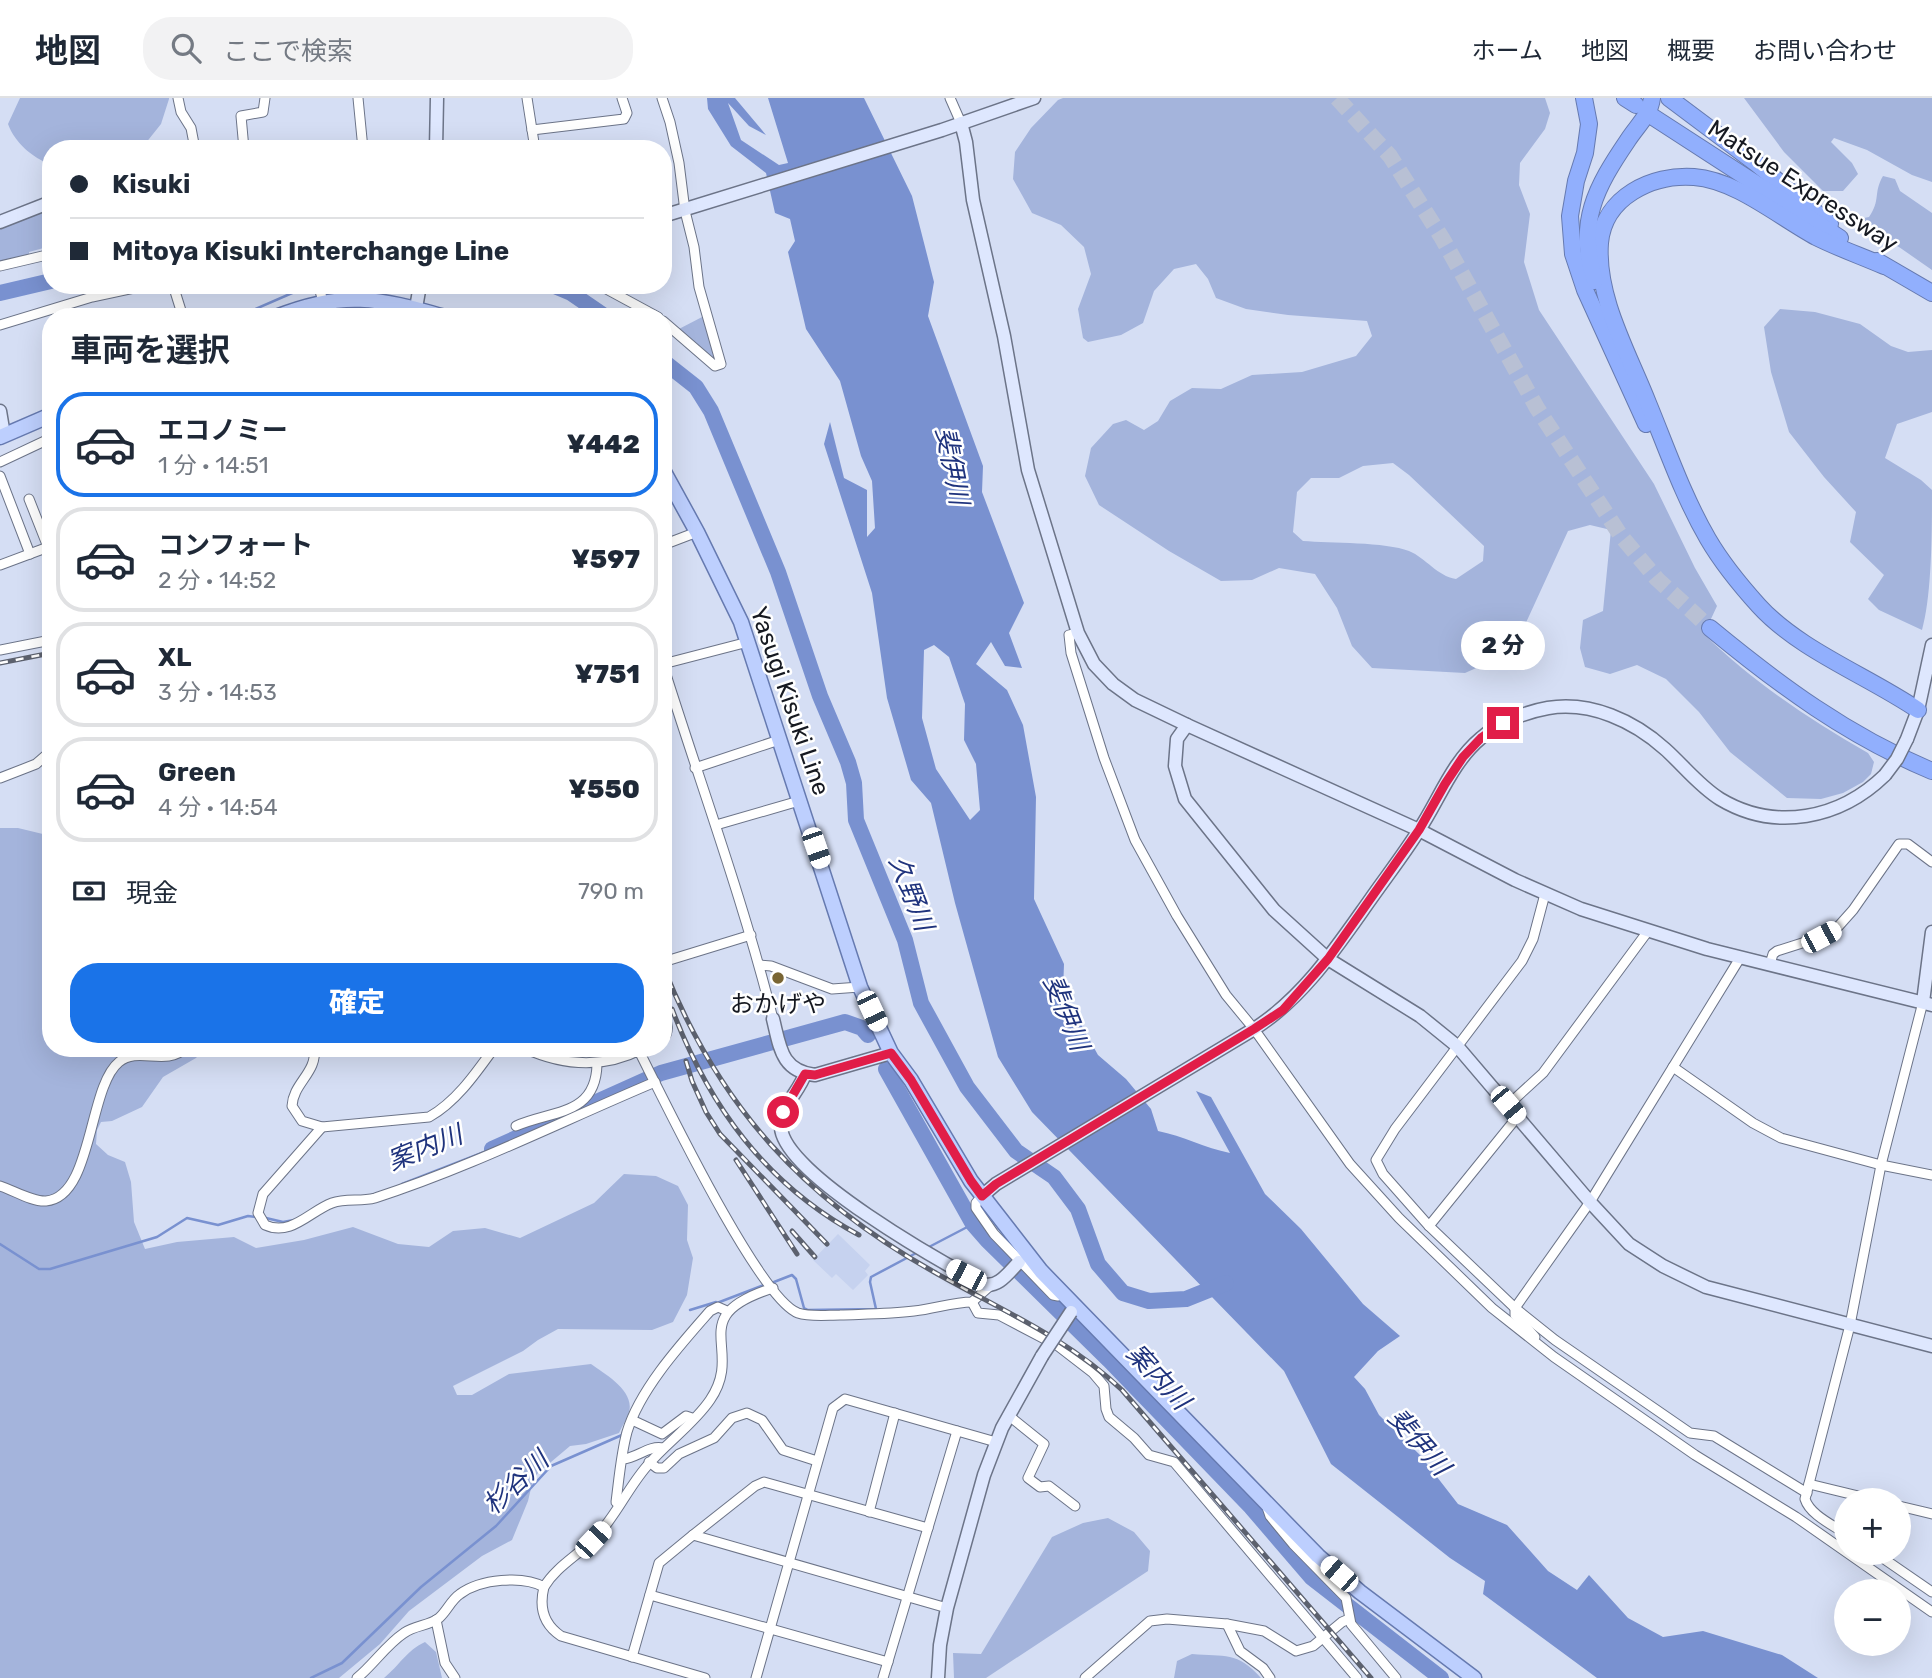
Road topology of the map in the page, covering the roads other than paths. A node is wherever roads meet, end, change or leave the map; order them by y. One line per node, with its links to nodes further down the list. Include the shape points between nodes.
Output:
1 (178, 98): 16 (street)
2 (265, 98): 17 (street, via 263,112 241,116)
3 (358, 98): 18 (street)
4 (437, 98): 19 (street)
5 (527, 98): 15 (street)
6 (622, 98): 15 (street, via 627,113 624,119)
7 (662, 98): 22 (street, via 680,163)
8 (950, 98): 14 (street)
9 (1034, 98): 14 (street)
10 (1584, 98): 26 (highway, via 1590,124 1570,216)
11 (1669, 98): 25 (highway, via 1822,216)
12 (1640, 100): 26 (highway, via 1643,103 1588,192); 39 (highway, via 1650,109 1595,194 1587,221 1591,270)
13 (1650, 115): 25 (highway, Matsue Expressway)
14 (961, 123): 22 (street); 58 (street, via 1028,470)
15 (532, 130): 20 (street)
16 (193, 140)
17 (243, 140)
18 (362, 140)
19 (436, 140)
20 (534, 140)
21 (42, 206): 24 (street)
22 (686, 211): 23 (street); 42 (street, via 699,287 721,364 715,366 705,359)
23 (672, 214)
24 (0, 222)
25 (1851, 245): 28 (highway, Matsue Expressway)
26 (1573, 254): 65 (highway, via 1683,510 1726,579 1783,636 1874,691)
27 (42, 256): 29 (street)
28 (1884, 265): 30 (highway, Matsue Expressway); 39 (highway, via 1817,237 1714,180 1671,177 1629,193 1604,224 1600,263)
29 (0, 266)
30 (1932, 293)
31 (109, 294): 35 (street)
32 (321, 294): 34 (street)
33 (616, 294): 38 (street)
34 (323, 301): 36 (main road); 37 (main road, via 388,301)
35 (58, 308)
36 (302, 308)
37 (412, 308)
38 (641, 308)
39 (1611, 311): 65 (highway, via 1689,503 1732,574 1787,629)
40 (42, 313): 41 (street)
41 (0, 325)
42 (672, 329)
43 (0, 411): 45 (street)
44 (42, 419): 45 (main road)
45 (2, 436)
46 (42, 443): 47 (street)
47 (0, 462)
48 (0, 476): 55 (street)
49 (672, 486): 52 (main road, Yasugi Kisuki Line)
50 (29, 499): 51 (street)
51 (42, 528)
52 (697, 532): 53 (street); 60 (main road, Yasugi Kisuki Line)
53 (672, 542)
54 (42, 549): 55 (street)
55 (30, 554): 56 (street)
56 (0, 565)
57 (1710, 628): 70 (highway, via 1812,708)
58 (1078, 633): 66 (street, via 1094,664 1112,684); 88 (street, via 1069,635 1071,653 1135,840)
59 (42, 642): 62 (street)
60 (748, 642): 63 (street); 67 (main road, Yasugi Kisuki Line)
61 (1932, 645): 65 (street)
62 (0, 650)
63 (672, 663)
64 (672, 707): 69 (street)
65 (1917, 710): 74 (street, bridge, via 1897,759 1871,789 1816,816 1792,817 1743,810 1719,798 1664,748 1623,719 1598,711 1549,708 1503,723 1481,738 1463,757)
66 (1188, 725): 74 (street); 82 (street, via 1177,739 1175,766 1185,799 1274,910)
67 (779, 740): 69 (street); 72 (main road, Yasugi Kisuki Line)
68 (42, 759): 71 (street)
69 (695, 768): 73 (street)
70 (1932, 771)
71 (0, 778)
72 (799, 801): 73 (street); 85 (main road, Yasugi Kisuki Line)
73 (716, 824): 79 (street)
74 (1419, 830): 76 (street); 82 (street)
75 (1932, 862): 83 (street, via 1908,844 1899,844 1844,922 1821,937 1777,951)
76 (1545, 894): 77 (street); 89 (street, via 1522,961)
77 (1648, 931): 81 (street); 101 (street, via 1543,1073)
78 (1932, 932): 86 (street)
79 (751, 935): 80 (street); 84 (street)
80 (672, 958)
81 (1740, 958): 83 (street); 98 (street)
82 (1328, 959): 88 (street, via 1283,1010); 89 (street, via 1420,1016)
83 (1770, 964): 86 (street)
84 (760, 965): 85 (street, via 832,989); 87 (street)
85 (860, 987): 90 (main road, Yasugi Kisuki Line)
86 (1927, 1004): 106 (street)
87 (773, 1019): 99 (street, via 785,1061)
88 (1249, 1032): 109 (street); 122 (street, via 1350,1164 1399,1218 1492,1308)
89 (1457, 1046): 101 (street); 111 (street, via 1376,1160)
90 (891, 1053): 99 (street); 109 (main road, Yasugi Kisuki Line)
91 (129, 1057): 108 (street, via 113,1067 77,1175 60,1195 38,1200)
92 (314, 1057): 105 (street, via 313,1067 293,1095 292,1106 302,1121)
93 (488, 1057): 105 (street, via 474,1076 429,1117)
94 (549, 1057): 97 (street)
95 (616, 1057): 97 (street)
96 (639, 1057): 100 (street)
97 (597, 1064): 102 (street)
98 (1673, 1067): 106 (street, via 1781,1138); 110 (street)
99 (805, 1074): 113 (street, via 783,1112 781,1125 795,1155 857,1208 932,1258)
100 (653, 1079): 102 (street); 114 (street, via 699,1170)
101 (1508, 1105): 103 (street)
102 (582, 1108): 104 (street); 105 (street, via 480,1158 371,1199 332,1203 287,1228 263,1223 258,1213 263,1194)
103 (1518, 1116): 110 (street); 111 (street)
104 (516, 1126)
105 (322, 1127)
106 (1881, 1165): 107 (street); 120 (street)
107 (1932, 1175)
108 (0, 1185)
109 (982, 1196): 112 (street, via 976,1203 978,1212); 115 (main road, Yasugi Kisuki Line)
110 (1590, 1202): 117 (street); 120 (street, via 1629,1244 1690,1280)
111 (1430, 1226): 117 (street)
112 (1015, 1266): 113 (street); 115 (street, via 1053,1295)
113 (990, 1286): 116 (street)
114 (773, 1288): 116 (street, via 790,1308 804,1314 912,1311); 119 (street, via 740,1300)
115 (1062, 1293): 118 (main road, Yasugi Kisuki Line)
116 (972, 1302): 157 (street, via 978,1313 999,1315 1058,1346 1100,1378 1109,1417 1149,1455 1174,1462)
117 (1515, 1308): 122 (street, via 1515,1315); 133 (street, via 1690,1433 1714,1436)
118 (1073, 1309): 124 (street, bridge); 136 (main road, Yasugi Kisuki Line, via 1128,1358)
119 (727, 1311): 125 (street, via 718,1383); 126 (street, via 714,1308 698,1324 656,1378)
120 (1850, 1325): 121 (street); 133 (street)
121 (1932, 1346)
122 (1554, 1357): 152 (street)
123 (895, 1413): 127 (street); 131 (street, via 845,1399 833,1408); 140 (street)
124 (1008, 1415): 128 (street); 138 (street, via 1044,1444 1028,1478 1040,1487 1049,1486)
125 (692, 1418): 126 (street, via 686,1416 662,1434); 129 (street)
126 (632, 1420): 130 (street)
127 (957, 1431): 128 (street); 143 (street)
128 (996, 1442): 151 (street)
129 (663, 1448): 130 (street); 132 (street)
130 (623, 1459): 137 (street)
131 (817, 1461): 132 (street, via 783,1450 762,1420 747,1413 732,1418 714,1438 679,1454 664,1468); 135 (street)
132 (649, 1462): 137 (street)
133 (1808, 1488): 134 (street); 142 (street, via 1805,1502)
134 (1834, 1493)
135 (807, 1494): 140 (street); 144 (street, via 764,1482); 145 (street)
136 (1266, 1504): 153 (street, via 1277,1525 1344,1595); 170 (main road, Yasugi Kisuki Line, via 1360,1592)
137 (619, 1505): 147 (street, via 598,1535)
138 (1074, 1506)
139 (1911, 1509): 141 (street)
140 (869, 1512): 143 (street)
141 (1932, 1514)
142 (1834, 1525)
143 (928, 1528): 150 (street)
144 (693, 1535): 145 (street); 149 (street, via 659,1563)
145 (788, 1562): 150 (street); 156 (street)
146 (1893, 1565): 148 (street)
147 (544, 1587): 154 (street, via 522,1580 475,1586 459,1594); 158 (street, via 543,1613 555,1632)
148 (1932, 1592)
149 (650, 1595): 156 (street); 158 (street)
150 (908, 1597): 151 (street); 159 (street)
151 (947, 1608): 165 (street)
152 (1932, 1612)
153 (1349, 1618): 157 (street); 169 (street)
154 (436, 1620): 160 (street, via 402,1634); 161 (street, via 443,1655)
155 (1227, 1624): 157 (street, via 1264,1631 1296,1651); 166 (street, via 1150,1621); 167 (street, via 1240,1651)
156 (769, 1629): 159 (street); 163 (street)
157 (1323, 1638): 168 (street)
158 (632, 1657): 162 (street)
159 (888, 1662): 164 (street)
160 (357, 1678)
161 (455, 1678)
162 (705, 1678)
163 (755, 1678)
164 (883, 1678)
165 (938, 1678)
166 (1085, 1678)
167 (1270, 1678)
168 (1357, 1678)
169 (1396, 1678)
170 (1474, 1678)

